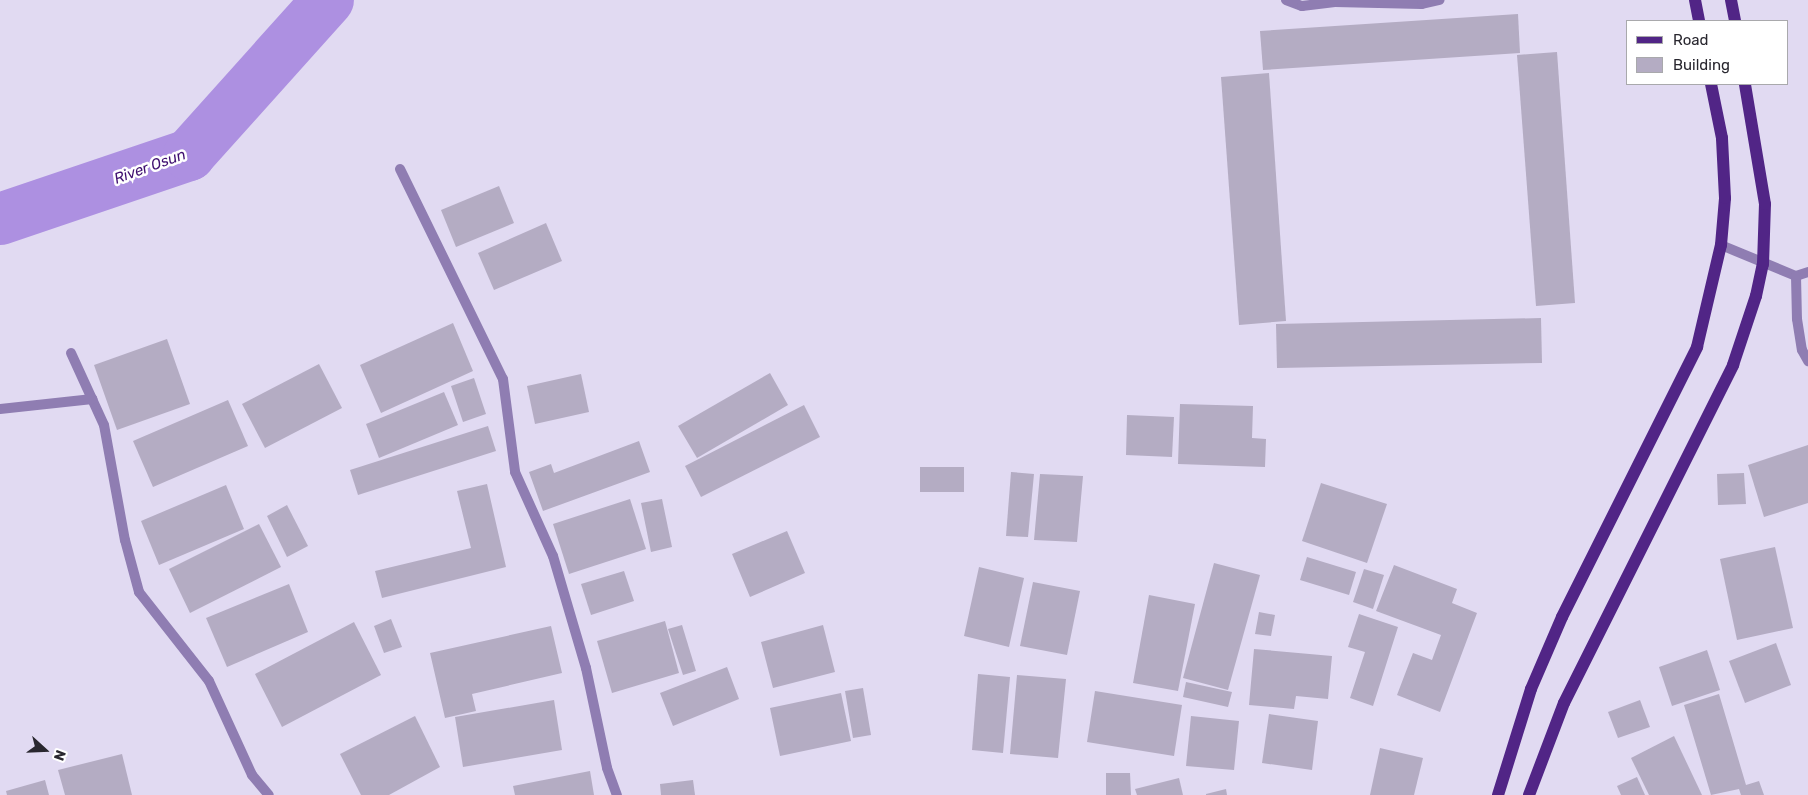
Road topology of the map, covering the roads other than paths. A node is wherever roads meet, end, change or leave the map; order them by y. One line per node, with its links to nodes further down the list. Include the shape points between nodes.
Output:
1 (1286, 0): 5 (street, via 1302,6)
2 (1440, 0): 5 (street, via 1422,4)
3 (1695, 0): 6 (main road)
4 (1731, 0): 7 (main road)
5 (1335, 1)
6 (1699, 20)
7 (1734, 20)
8 (1711, 85): 11 (main road, via 1722,148 1725,198)
9 (1745, 85): 12 (main road, via 1765,204)
10 (400, 169): 20 (street, via 503,379 514,472 553,556 586,668 607,768)
11 (1721, 245): 12 (street); 21 (main road, via 1697,347 1562,617 1531,689)
12 (1763, 264): 14 (street); 22 (main road, via 1733,365 1573,686 1540,760)
13 (1808, 272): 14 (street)
14 (1796, 276): 16 (street, via 1797,320 1802,350)
15 (71, 353): 17 (street)
16 (1808, 361)
17 (92, 399): 18 (street); 19 (street, via 104,425 125,540 139,592 209,681 252,775)
18 (0, 409)
19 (269, 795)
20 (617, 795)
21 (1498, 795)
22 (1529, 795)

